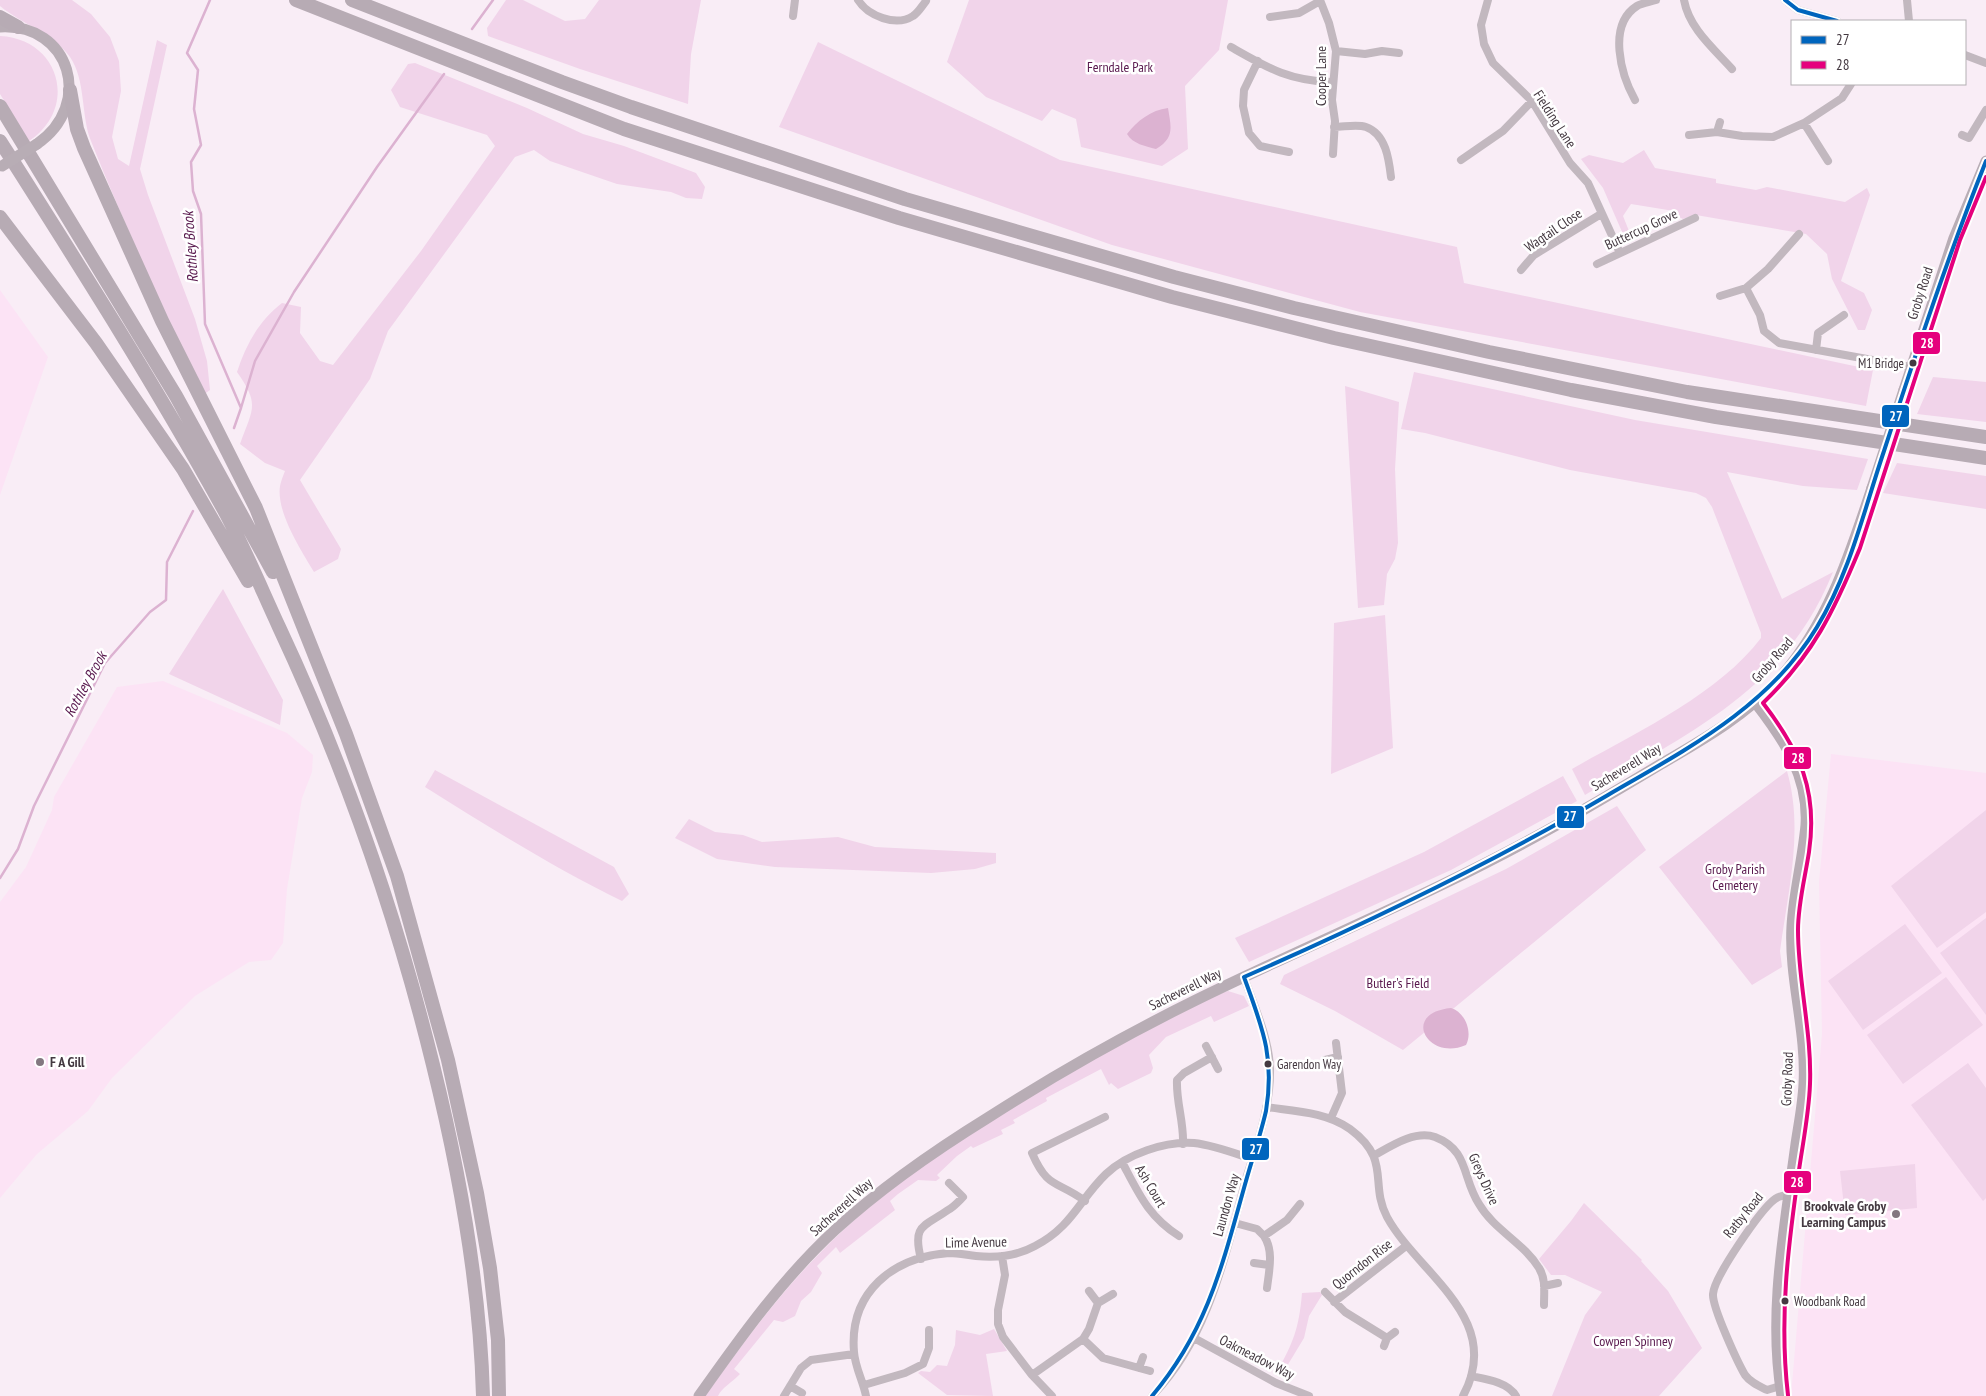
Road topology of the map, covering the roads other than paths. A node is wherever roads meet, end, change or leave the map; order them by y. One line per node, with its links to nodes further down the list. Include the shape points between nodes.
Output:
1 (352, 0): 59 (highway, via 556,80 905,198 1110,259 1294,308 1489,352 1687,392)
2 (795, 0): 12 (street)
3 (858, 0): 10 (street, via 876,15 898,21 913,16)
4 (1320, 0): 14 (street, via 1299,14); 20 (street, Cooper Lane)
5 (1488, 0): 30 (street, Fielding Lane, via 1481,25 1484,44 1493,63)
6 (1656, 0): 29 (street, via 1638,5 1628,15 1620,34 1621,64 1626,84)
7 (1684, 0): 25 (street, via 1686,13 1700,35)
8 (1785, 0): 15 (street, via 1798,10)
9 (1907, 0): 16 (street)
10 (926, 1)
11 (300, 2): 60 (highway, via 624,129 899,218 1172,297 1305,331 1580,392 1716,417)
12 (793, 16)
13 (0, 17): 17 (highway)
14 (1270, 17)
15 (1833, 20)
16 (1909, 20)
17 (18, 27): 18 (street); 28 (street, via 41,37 59,54 69,70)
18 (0, 28)
19 (1231, 47): 23 (street)
20 (1336, 51): 21 (street, via 1365,54 1382,50); 26 (street, Cooper Lane)
21 (1399, 52)
22 (1966, 54): 24 (street)
23 (1258, 62): 26 (street, via 1290,78); 40 (street, via 1244,90 1243,106 1249,133 1260,146)
24 (1986, 63)
25 (1732, 69)
26 (1332, 82): 35 (street, Cooper Lane)
27 (1850, 85): 34 (street, via 1842,98)
28 (70, 90): 45 (street, bridge, via 60,123 48,136); 61 (highway, via 84,148 162,321 256,508)
29 (1635, 100)
30 (1532, 101): 42 (street, via 1503,131); 47 (street, Fielding Lane, via 1570,163 1588,183)
31 (0, 106): 61 (highway, via 176,396)
32 (1986, 110): 38 (street, via 1968,138)
33 (1720, 122): 36 (street)
34 (1804, 123): 36 (street, via 1773,137); 43 (street)
35 (1334, 127): 41 (street, Cooper Lane); 46 (street, via 1364,126 1370,129 1386,150)
36 (1717, 132): 37 (street)
37 (1689, 135)
38 (1962, 135)
39 (0, 141): 62 (highway, via 92,286 225,512)
40 (1289, 152)
41 (1333, 154)
42 (1461, 160)
43 (1828, 161)
44 (1986, 161): 58 (street, Groby Road, via 1954,238)
45 (1, 166)
46 (1391, 177)
47 (1601, 214): 51 (street, Fielding Lane); 53 (street, Wagtail Close, via 1534,255)
48 (0, 217): 62 (highway, via 96,343 183,469)
49 (1696, 218): 51 (street, Buttercup Grove)
50 (1799, 234): 54 (street)
51 (1620, 253): 52 (street, Buttercup Grove)
52 (1597, 264)
53 (1521, 270)
54 (1746, 288): 55 (street); 57 (street, via 1764,331 1779,343)
55 (1720, 296)
56 (1844, 315): 57 (street, via 1818,333)
57 (1816, 350): 58 (street)
58 (1911, 367): 63 (street, Groby Road, bridge, via 1854,546 1830,603 1802,651)
59 (1986, 437)
60 (1986, 458)
61 (306, 637): 121 (highway, via 346,734 397,876 448,1060 478,1193 490,1268 498,1340)
62 (289, 650): 120 (highway, via 358,816 421,1016 462,1193 476,1289)
63 (1755, 702): 64 (street, Sacheverell Way, via 1716,733 1496,859 1422,897); 79 (street, Groby Road, via 1784,740 1802,785 1805,802 1806,826 1792,927 1804,1082)
64 (1244, 977): 71 (street, Laundon Way, via 1270,1068); 122 (street, Sacheverell Way, via 1167,1014 1062,1072 938,1149 884,1188 831,1234 796,1271 762,1310)
65 (1336, 1043): 67 (street)
66 (1206, 1046): 68 (street)
67 (1338, 1057): 69 (street); 73 (street, via 1342,1092)
68 (1212, 1058): 70 (street); 74 (street, via 1177,1080)
69 (1325, 1060)
70 (1218, 1069)
71 (1266, 1107): 73 (street); 76 (street, Laundon Way)
72 (1105, 1117): 80 (street, via 1032,1153 1040,1174)
73 (1331, 1118): 75 (street, via 1350,1129)
74 (1183, 1144): 76 (street, Lime Avenue, via 1194,1143); 77 (street, Lime Avenue, via 1159,1147)
75 (1374, 1155): 87 (street, via 1385,1214); 93 (street, Greys Drive, via 1420,1135 1432,1136 1452,1146 1459,1153 1484,1213 1532,1259 1539,1268)
76 (1252, 1160): 83 (street, Laundon Way)
77 (1122, 1162): 80 (street, Lime Avenue, via 1105,1174); 82 (street, Ash Court)
78 (950, 1183): 89 (street, via 963,1197 920,1229 916,1241)
79 (1790, 1194): 116 (street, Ratby Road, via 1779,1268); 116 (street, Ratby Road, via 1774,1199 1748,1233 1718,1276 1713,1295 1745,1375 1767,1390)
80 (1085, 1201): 88 (street, Lime Avenue, via 1058,1232 1045,1241 1025,1251)
81 (1300, 1204): 86 (street, via 1287,1220)
82 (1158, 1222): 84 (street, Ash Court); 85 (street, Ash Court)
83 (1234, 1223): 86 (street, via 1257,1229); 103 (street, Laundon Way, via 1211,1300)
84 (1151, 1228)
85 (1179, 1236)
86 (1264, 1236): 91 (street, via 1269,1243)
87 (1406, 1246): 98 (street, Quorndon Rise); 112 (street, via 1460,1307 1472,1344)
88 (1002, 1256): 89 (street, Lime Avenue, via 951,1253); 111 (street, via 1005,1275 998,1324 1003,1338)
89 (921, 1259): 107 (street, Lime Avenue, via 891,1271 871,1288 855,1320)
90 (1254, 1263): 91 (street)
91 (1269, 1265): 94 (street)
92 (1558, 1283): 93 (street)
93 (1544, 1286): 100 (street, Greys Drive)
94 (1267, 1288)
95 (1089, 1291): 99 (street)
96 (1325, 1292): 98 (street, Quorndon Rise)
97 (1114, 1294): 99 (street)
98 (1334, 1302): 104 (street, Quorndon Rise)
99 (1098, 1303): 105 (street)
100 (1544, 1305)
101 (928, 1330): 114 (street, via 929,1348 923,1364 906,1373)
102 (1395, 1332): 104 (street)
103 (1194, 1338): 119 (street, Oakmeadow Way); 126 (street, Laundon Way, via 1179,1363)
104 (1387, 1338): 106 (street)
105 (1083, 1339): 109 (street, via 1103,1358); 111 (street)
106 (1384, 1346)
107 (854, 1354): 114 (street, Lime Avenue); 115 (street, via 811,1360 801,1368)
108 (1143, 1356): 109 (street)
109 (1139, 1368): 110 (street)
110 (1150, 1371)
111 (1032, 1375): 125 (street)
112 (1471, 1376): 117 (street, via 1493,1381); 128 (street)
113 (1519, 1383): 117 (street)
114 (864, 1385): 124 (street, Lime Avenue)
115 (790, 1386): 118 (street); 123 (street)
116 (1781, 1391)
117 (1514, 1393)
118 (802, 1394)
119 (1299, 1394): 127 (street, Oakmeadow Way)
120 (483, 1396)
121 (499, 1396)
122 (698, 1396)
123 (784, 1396)
124 (866, 1396)
125 (1052, 1396)
126 (1152, 1396)
127 (1310, 1396)
128 (1463, 1396)

